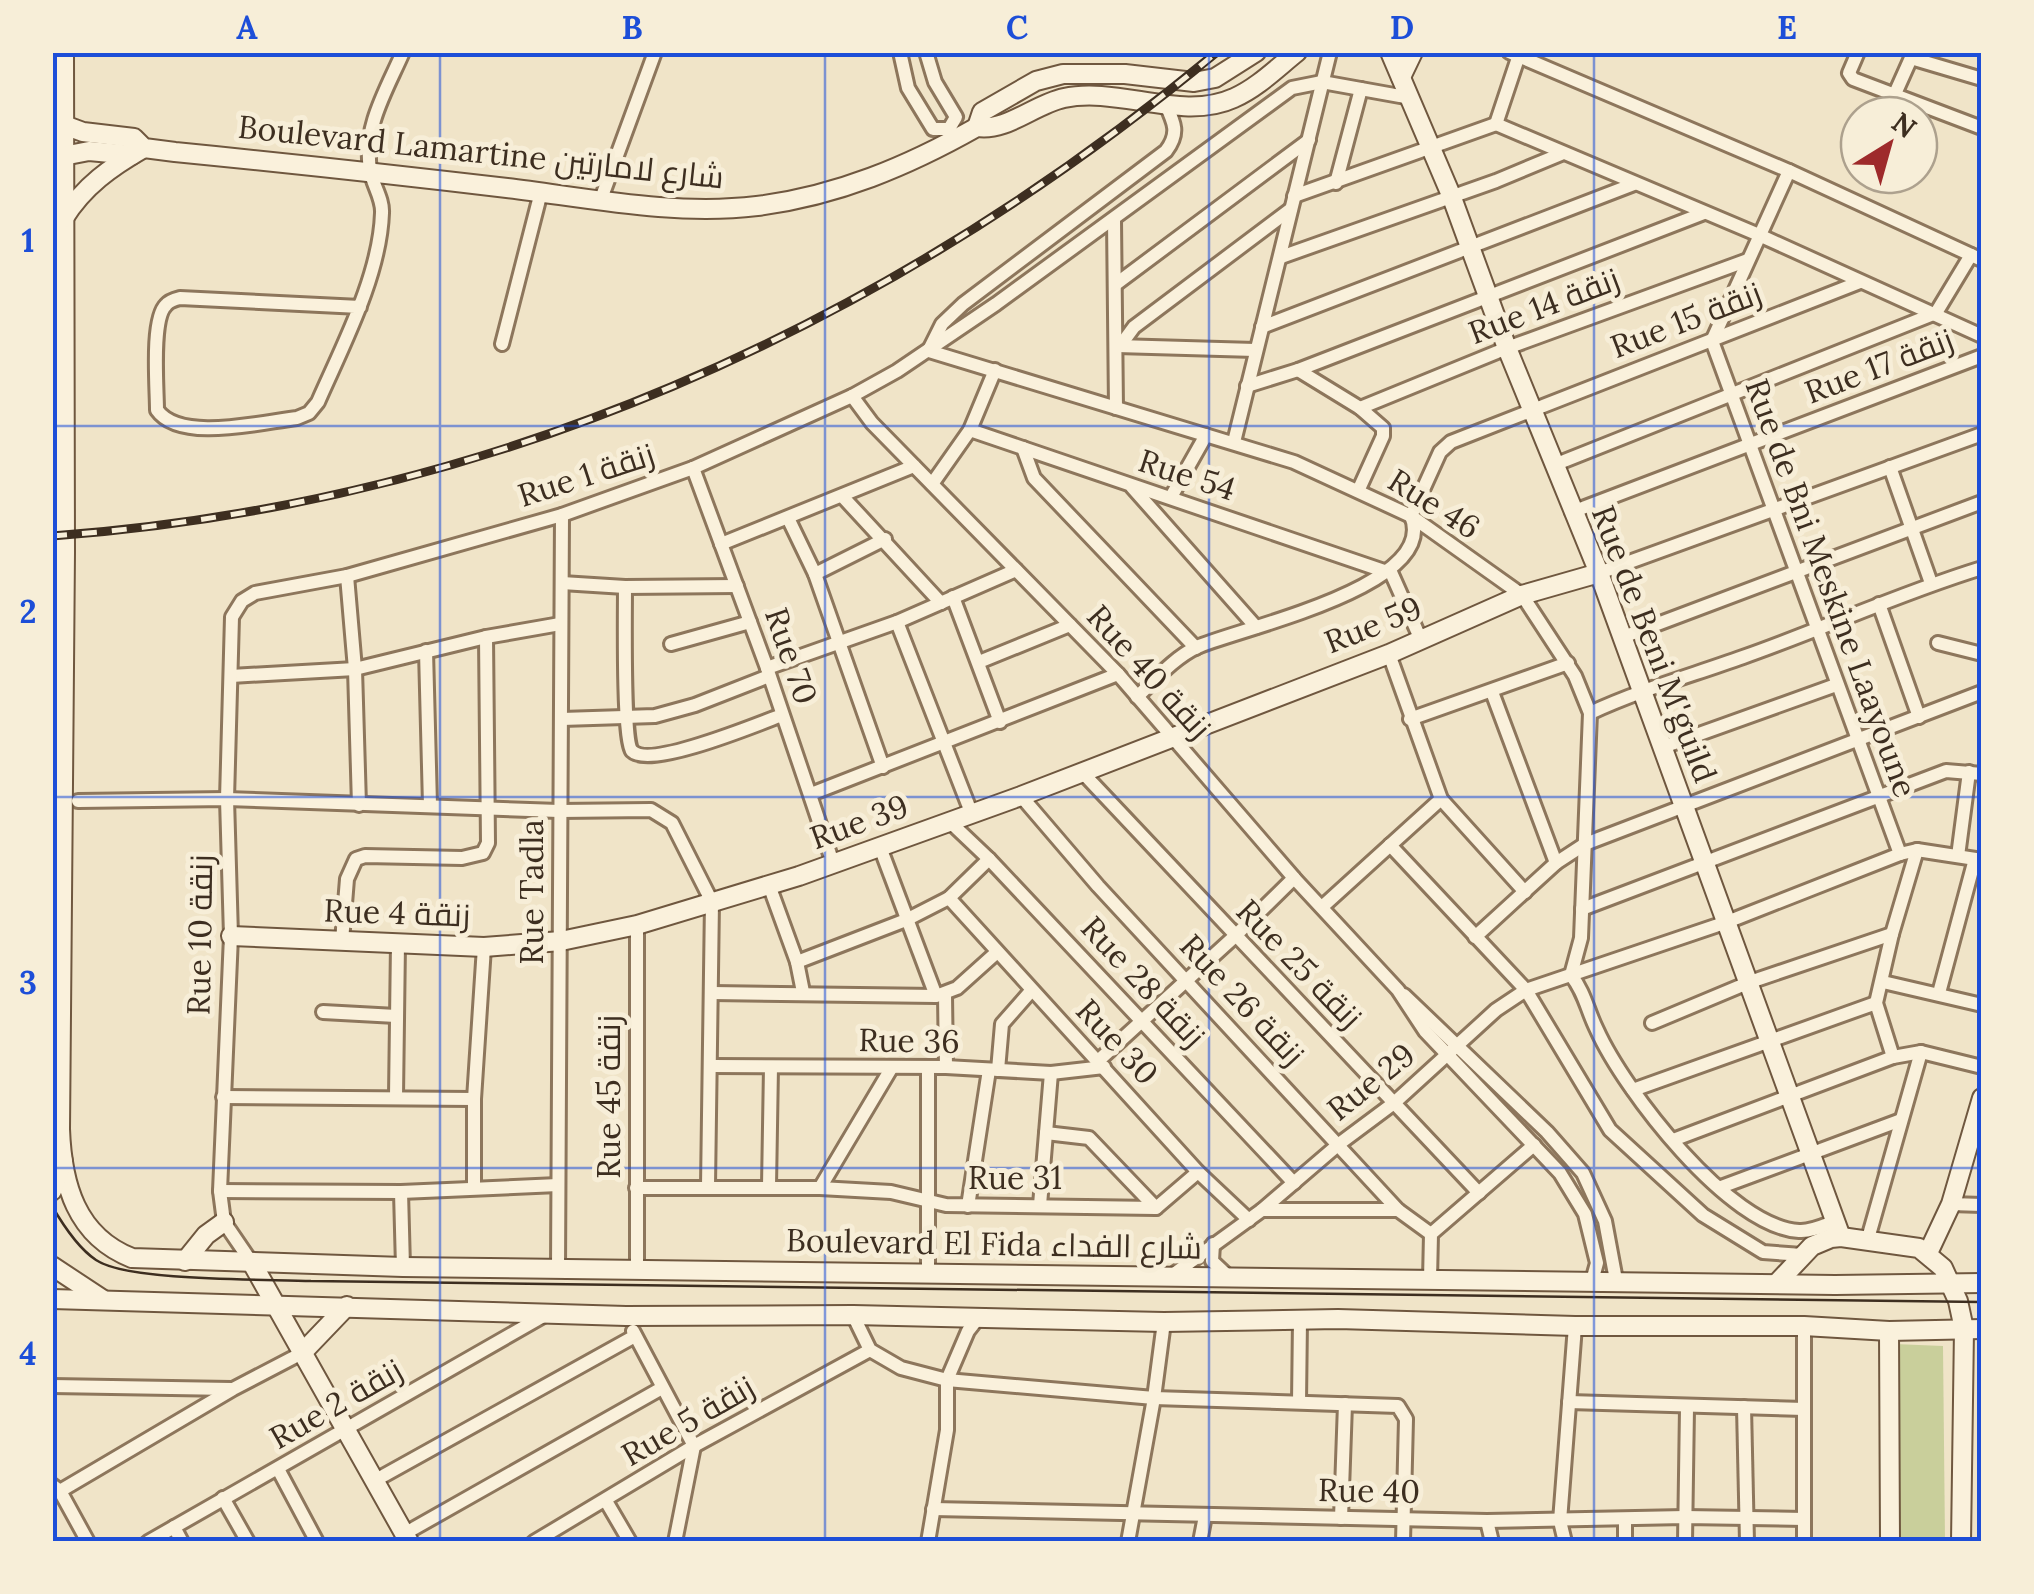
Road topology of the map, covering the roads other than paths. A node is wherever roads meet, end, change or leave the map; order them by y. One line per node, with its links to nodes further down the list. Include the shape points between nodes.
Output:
1 (64, 52): 22 (street)
2 (404, 52): 33 (street, via 369,133)
3 (655, 52): 38 (street)
4 (900, 52): 26 (street, via 908,88 933,130)
5 (926, 52): 26 (street, via 956,117)
6 (1256, 52): 24 (street, Boulevard Lamartine شارع لامارتين, via 1215,78 1194,82 1088,72 1036,81 982,112)
7 (1297, 52): 20 (street, Boulevard Lamartine شارع لامارتين, via 1235,98)
8 (1330, 52): 15 (street)
9 (1390, 52): 13 (street, Rue de Beni M'guild)
10 (1414, 52): 13 (street)
11 (1858, 52): 17 (street, via 1849,76)
12 (1516, 54): 23 (street); 32 (street)
13 (1401, 77): 19 (street, Rue de Beni M'guild)
14 (1982, 80): 18 (street, via 1911,58)
15 (1322, 82): 16 (street); 27 (street); 42 (street, Rue 1 زنقة, via 1298,85)
16 (1361, 89): 19 (street); 34 (street)
17 (1892, 95)
18 (1894, 95)
19 (1411, 98): 28 (street, Rue de Beni M'guild)
20 (1165, 103): 24 (street, Boulevard Lamartine شارع لامارتين, via 1064,98 991,129); 59 (street, via 1176,128 1166,151 962,304)
21 (1939, 112): 25 (street)
22 (58, 123): 29 (street, Boulevard Lamartine شارع لامارتين, via 134,138); 31 (street)
23 (1496, 124): 28 (street); 30 (street)
24 (977, 127): 26 (street, Boulevard Lamartine شارع لامارتين)
25 (1982, 128)
26 (952, 134): 38 (street, Boulevard Lamartine شارع لامارتين, via 867,181 817,196 697,209)
27 (1309, 140): 39 (street); 49 (street)
28 (1430, 146): 34 (street); 37 (street, Rue de Beni M'guild)
29 (138, 151): 31 (street, Boulevard Lamartine شارع لامارتين); 33 (street, Boulevard Lamartine شارع لامارتين); 41 (street, via 82,191)
30 (1561, 154): 35 (street); 37 (street)
31 (58, 156): 41 (street)
32 (1789, 171): 43 (street); 46 (street)
33 (370, 172): 36 (street, Boulevard Lamartine شارع لامارتين); 51 (street, via 383,212)
34 (1336, 182): 39 (street)
35 (1634, 184): 40 (street); 44 (street)
36 (540, 192): 38 (street, Boulevard Lamartine شارع لامارتين); 56 (street)
37 (1451, 195): 44 (street, Rue de Beni M'guild); 45 (street)
38 (601, 199)
39 (1292, 203): 45 (street); 57 (street)
40 (1704, 213): 43 (street); 50 (street)
41 (64, 219): 238 (street)
42 (1114, 220): 49 (street); 59 (street, Rue 1 زنقة)
43 (1759, 234): 47 (street); 48 (street)
44 (1471, 249): 50 (street, Rue de Beni M'guild); 53 (street)
45 (1281, 257): 53 (street)
46 (1976, 258): 52 (street)
47 (1748, 260): 55 (street); 58 (street, Rue 14 زنقة)
48 (1860, 282): 52 (street); 55 (street, Rue 15 زنقة)
49 (1116, 284): 57 (street)
50 (1488, 297): 58 (street, Rue de Beni M'guild); 63 (street)
51 (360, 306): 51 (street, via 308,413 183,428 157,410 158,332 167,303 180,298)
52 (1936, 313): 54 (street); 65 (street)
53 (1262, 327): 60 (street)
54 (1982, 336)
55 (1712, 341): 65 (street, Rue de Bni Meskine Laayoune); 69 (street, Rue 15 زنقة)
56 (502, 344)
57 (1117, 346): 60 (street); 67 (street)
58 (1507, 348): 68 (street, Rue 14 زنقة); 69 (street, Rue de Beni M'guild)
59 (929, 350): 62 (street, Rue 46); 66 (street, Rue 1 زنقة)
60 (1255, 350): 64 (street)
61 (1982, 356): 74 (street, Rue 17 زنقة)
62 (995, 370): 67 (street, Rue 46); 70 (street)
63 (1298, 370): 64 (street); 68 (street)
64 (1247, 386): 73 (street)
65 (1731, 394): 74 (street, Rue de Bni Meskine Laayoune); 76 (street)
66 (852, 396): 77 (street, Rue 40 زنقة); 79 (street, Rue 1 زنقة)
67 (1116, 408): 72 (street, Rue 46)
68 (1360, 408): 82 (street, via 1383,428 1383,436)
69 (1532, 408): 76 (street, Rue de Beni M'guild); 89 (street, via 1451,442)
70 (970, 430): 75 (street, Rue 54); 80 (street)
71 (1982, 434): 78 (street)
72 (1206, 436): 73 (street, Rue 46); 84 (street)
73 (1234, 442): 82 (street, Rue 46)
74 (1748, 446): 86 (street, Rue de Bni Meskine Laayoune); 87 (street, Rue 17 زنقة)
75 (1023, 448): 81 (street, Rue 54); 121 (street, via 1034,478)
76 (1554, 465): 87 (street, Rue de Beni M'guild)
77 (914, 466): 80 (street, Rue 40 زنقة); 83 (street)
78 (1890, 467): 86 (street); 91 (street)
79 (693, 468): 88 (street, Rue 1 زنقة); 93 (street, Rue 70)
80 (932, 484): 95 (street, Rue 40 زنقة)
81 (1132, 487): 84 (street, Rue 54); 113 (street)
82 (1359, 490): 89 (street, Rue 46)
83 (843, 497): 90 (street); 92 (street)
84 (1171, 497): 96 (street, Rue 54)
85 (1982, 502): 91 (street)
86 (1774, 511): 97 (street, Rue de Bni Meskine Laayoune); 98 (street)
87 (1572, 512): 98 (street, Rue de Beni M'guild)
88 (562, 515): 100 (street, Rue 1 زنقة); 101 (street, Rue Tadla)
89 (1411, 516): 96 (street, Rue 59, via 1412,542); 105 (street, Rue 46)
90 (788, 518): 93 (street); 99 (street)
91 (1912, 529): 97 (street); 102 (street)
92 (885, 539): 99 (street); 106 (street)
93 (720, 544): 103 (street, Rue 70)
94 (1982, 568): 102 (street)
95 (1016, 570): 106 (street); 112 (street, Rue 40 زنقة)
96 (1388, 571): 113 (street, Rue 59, via 1353,592); 117 (street)
97 (1794, 572): 114 (street, Rue de Bni Meskine Laayoune); 116 (street)
98 (1599, 573): 105 (street, Rue 59); 116 (street, Rue de Beni M'guild)
99 (815, 574): 118 (street)
100 (346, 576): 107 (street, Rue 1 زنقة); 127 (street)
101 (562, 583): 104 (street); 111 (street, Rue Tadla)
102 (1931, 583): 108 (street)
103 (737, 586): 104 (street); 109 (street, Rue 70)
104 (625, 587): 138 (street)
105 (1522, 595): 117 (street, Rue 59); 126 (street, Rue 46)
106 (947, 600): 110 (street); 125 (street)
107 (242, 601): 130 (street, Rue 10 زنقة, via 232,617)
108 (1879, 604): 114 (street); 139 (street)
109 (750, 622): 120 (street); 128 (street, Rue 70)
110 (897, 622): 118 (street); 145 (street)
111 (560, 624): 115 (street); 140 (street, Rue Tadla)
112 (1070, 625): 125 (street); 129 (street, Rue 40 زنقة)
113 (1256, 628): 121 (street, Rue 59)
114 (1816, 628): 131 (street, Rue de Bni Meskine Laayoune); 132 (street)
115 (486, 637): 122 (street); 159 (street)
116 (1623, 637): 132 (street, Rue de Beni M'guild)
117 (1421, 640): 123 (street, Rue 59)
118 (841, 643): 128 (street); 147 (street)
119 (1938, 643): 124 (street)
120 (671, 644)
121 (1196, 648): 135 (street, Rue 59)
122 (426, 650): 127 (street); 157 (street)
123 (1389, 654): 141 (street); 143 (street, Rue 59)
124 (1982, 654)
125 (979, 662): 142 (street)
126 (1568, 664): 133 (street); 136 (street, Rue 46)
127 (355, 668): 130 (street); 156 (street)
128 (768, 672): 137 (street, Rue 70); 138 (street, via 674,711)
129 (1118, 674): 135 (street, Rue 40 زنقة); 142 (street)
130 (232, 676): 154 (street, Rue 10 زنقة)
131 (1836, 685): 144 (street, Rue de Bni Meskine Laayoune); 146 (street)
132 (1641, 689): 136 (street); 146 (street, Rue de Beni M'guild)
133 (1492, 692): 141 (street); 172 (street)
134 (1982, 692): 139 (street)
135 (1137, 696): 143 (street, Rue 40 زنقة)
136 (1590, 713): 163 (street, Rue 46)
137 (782, 715): 138 (street, via 674,752 642,756 628,744); 150 (street, Rue 70)
138 (627, 716): 140 (street)
139 (1919, 717): 144 (street)
140 (562, 719): 160 (street, Rue Tadla)
141 (1410, 719): 152 (street)
142 (1000, 722): 145 (street)
143 (1171, 738): 148 (street, Rue 39); 174 (street, Rue 40 زنقة)
144 (1857, 740): 153 (street, Rue de Bni Meskine Laayoune); 158 (street)
145 (943, 743): 147 (street); 161 (street)
146 (1662, 747): 158 (street, Rue de Beni M'guild)
147 (883, 767): 150 (street)
148 (1082, 772): 151 (street, Rue 39); 186 (street, Rue 25 زنقة)
149 (1968, 772): 153 (street); 168 (street)
150 (811, 794): 171 (street, Rue 70)
151 (1022, 796): 161 (street, Rue 39); 195 (street, Rue 26 زنقة)
152 (1440, 798): 164 (street); 176 (street)
153 (1879, 798): 167 (street, Rue de Bni Meskine Laayoune); 173 (street)
154 (227, 799): 155 (street); 156 (street); 185 (street, Rue 10 زنقة)
155 (78, 802)
156 (359, 805): 157 (street)
157 (430, 805): 159 (street)
158 (1684, 806): 163 (street); 173 (street, Rue de Beni M'guild)
159 (486, 808): 160 (street); 189 (street, via 483,853 356,859)
160 (559, 811): 178 (street, via 664,815); 188 (street, Rue Tadla)
161 (971, 812): 162 (street, Rue 39)
162 (948, 821): 165 (street, Rue 39); 169 (street, Rue 28 زنقة)
163 (1585, 844): 172 (street); 180 (street, Rue 46)
164 (1390, 845): 179 (street); 187 (street)
165 (880, 847): 171 (street, Rue 39); 181 (street)
166 (1917, 850): 167 (street, Rue 29); 168 (street); 184 (street)
167 (1900, 854): 182 (street, Rue 29)
168 (1958, 856): 170 (street)
169 (989, 859): 177 (street); 209 (street, Rue 28 زنقة)
170 (1979, 859): 203 (street)
171 (833, 863): 175 (street, Rue 39)
172 (1556, 863): 176 (street)
173 (1704, 863): 180 (street); 182 (street, Rue de Beni M'guild)
174 (1294, 878): 179 (street, Rue 40 زنقة); 186 (street)
175 (770, 885): 178 (street, Rue 39); 193 (street)
176 (1526, 892): 187 (street)
177 (949, 898): 181 (street); 192 (street, Rue 30)
178 (712, 902): 183 (street, Rue 39); 202 (street)
179 (1322, 908): 198 (street, Rue 40 زنقة)
180 (1582, 909): 194 (street, Rue 46)
181 (906, 920): 193 (street); 204 (street)
182 (1727, 922): 194 (street, Rue 29); 196 (street, Rue de Beni M'guild)
183 (637, 925): 188 (street, Rue 39); 246 (street, Rue 45 زنقة)
184 (1892, 934): 196 (street); 197 (street)
185 (231, 936): 189 (street, Rue 4 زنقة); 227 (street, Rue 10 زنقة)
186 (1234, 937): 195 (street); 231 (street, Rue 25 زنقة)
187 (1476, 937): 199 (street)
188 (561, 941): 191 (street, Rue 4 زنقة); 241 (street, Rue Tadla)
189 (342, 942): 190 (street, Rue 4 زنقة)
190 (398, 944): 191 (street, Rue 4 زنقة); 208 (street)
191 (484, 947): 230 (street)
192 (996, 953): 200 (street, Rue 30); 204 (street)
193 (796, 962): 201 (street)
194 (1571, 975): 199 (street, Rue 29); 225 (street)
195 (1186, 980): 209 (street); 235 (street, Rue 26 زنقة)
196 (1750, 982): 210 (street); 211 (street, Rue de Beni M'guild)
197 (1883, 982): 203 (street); 205 (street)
198 (1398, 990): 212 (street, Rue 40 زنقة); 214 (street, Rue 40 زنقة)
199 (1526, 990): 212 (street, Rue 29); 269 (street, via 1610,1130 1703,1215 1762,1252)
200 (1031, 991): 216 (street, Rue 30); 223 (street, via 1002,1024)
201 (803, 992): 202 (street); 204 (street)
202 (712, 993): 217 (street)
203 (1939, 993): 206 (street)
204 (940, 996): 220 (street)
205 (1876, 1002): 211 (street); 215 (street)
206 (1982, 1004)
207 (323, 1012): 208 (street)
208 (396, 1016): 228 (street)
209 (1141, 1021): 216 (street); 240 (street, Rue 28 زنقة)
210 (1652, 1022)
211 (1771, 1039): 225 (street); 226 (street, Rue de Beni M'guild)
212 (1458, 1045): 214 (street, Rue 29); 280 (street, Rue 40 زنقة, via 1583,1174 1605,1221)
213 (1920, 1052): 215 (street); 221 (street); 232 (street)
214 (1447, 1055): 231 (street, Rue 29); 236 (street, Rue 40 زنقة)
215 (1894, 1057): 226 (street)
216 (1101, 1064): 224 (street, Rue 36); 239 (street, Rue 30)
217 (712, 1066): 218 (street, Rue 36); 242 (street)
218 (771, 1067): 219 (street, Rue 36); 243 (street)
219 (892, 1067): 222 (street, Rue 36); 247 (street)
220 (946, 1067): 222 (street, Rue 36); 223 (street, Rue 36)
221 (1982, 1067)
222 (928, 1068): 253 (street)
223 (994, 1070): 224 (street, Rue 36); 258 (street)
224 (1052, 1073): 233 (street)
225 (1633, 1090): 234 (street)
226 (1791, 1094): 234 (street); 237 (street, Rue de Beni M'guild)
227 (224, 1097): 228 (street); 249 (street, Rue 10 زنقة)
228 (396, 1097): 230 (street)
229 (1982, 1098): 255 (street)
230 (474, 1099): 244 (street)
231 (1394, 1103): 235 (street, Rue 29); 251 (street, Rue 25 زنقة)
232 (1901, 1120): 237 (street); 266 (street)
233 (1046, 1133): 256 (street); 259 (street, via 1089,1138)
234 (1673, 1140): 245 (street)
235 (1339, 1144): 240 (street, Rue 29); 261 (street, Rue 26 زنقة)
236 (1534, 1145): 251 (street); 281 (street, Rue 40 زنقة, via 1585,1214 1598,1262)
237 (1811, 1152): 245 (street); 264 (street, Rue de Beni M'guild)
238 (63, 1161): 248 (street); 254 (street, Boulevard El Fida شارع الفداء)
239 (1198, 1172): 259 (street); 262 (street, Rue 30)
240 (1294, 1184): 260 (street, Rue 29)
241 (558, 1185): 244 (street); 274 (street, Rue Tadla)
242 (708, 1186): 243 (street, Rue 31); 246 (street, Rue 31)
243 (768, 1186): 247 (street, Rue 31)
244 (474, 1187): 250 (street)
245 (1721, 1187): 264 (street, via 1760,1220 1804,1231)
246 (636, 1188): 275 (street, Rue 45 زنقة)
247 (820, 1188): 253 (street, Rue 31)
248 (52, 1191)
249 (220, 1191): 250 (street); 263 (street, Rue 10 زنقة)
250 (401, 1192): 273 (street)
251 (1479, 1193): 265 (street)
252 (52, 1200): 254 (street)
253 (926, 1201): 258 (street, Rue 31); 276 (street)
254 (75, 1204): 270 (street, Boulevard El Fida شارع الفداء, via 111,1250)
255 (1951, 1204): 257 (street); 268 (street)
256 (1040, 1205): 258 (street, Rue 31); 259 (street, Rue 31)
257 (1982, 1205)
258 (968, 1206)
259 (1156, 1208)
260 (1262, 1210): 261 (street); 262 (street, Rue 29)
261 (1398, 1210): 265 (street, Rue 26 زنقة)
262 (1249, 1220): 267 (street, Rue 29)
263 (224, 1222): 270 (street); 271 (street, Rue 10 زنقة)
264 (1839, 1229): 266 (street); 269 (street)
265 (1430, 1234): 279 (street)
266 (1866, 1242): 268 (street)
267 (1212, 1244): 277 (street, Rue 29); 278 (street, via 1212,1261)
268 (1928, 1253): 283 (street)
269 (1802, 1255): 282 (street)
270 (185, 1261): 271 (street, Boulevard El Fida شارع الفداء)
271 (252, 1263): 273 (street, Boulevard El Fida شارع الفداء); 287 (street)
272 (52, 1266): 286 (street)
273 (403, 1267): 274 (street, Boulevard El Fida شارع الفداء)
274 (558, 1268): 275 (street, Boulevard El Fida شارع الفداء)
275 (637, 1269): 276 (street, Boulevard El Fida شارع الفداء)
276 (928, 1272): 277 (street, Boulevard El Fida شارع الفداء)
277 (1168, 1278): 278 (street, Boulevard El Fida شارع الفداء)
278 (1230, 1278): 279 (street, Boulevard El Fida شارع الفداء)
279 (1430, 1280): 281 (street, Boulevard El Fida شارع الفداء)
280 (1616, 1280): 281 (street, Boulevard El Fida شارع الفداء); 282 (street, Boulevard El Fida شارع الفداء)
281 (1592, 1281)
282 (1778, 1282): 283 (street, Boulevard El Fida شارع الفداء)
283 (1951, 1284): 284 (street, Boulevard El Fida شارع الفداء); 297 (street)
284 (1982, 1284)
285 (52, 1299): 286 (street)
286 (102, 1299): 287 (street)
287 (275, 1304): 288 (street); 301 (street)
288 (347, 1306): 289 (street); 301 (street)
289 (550, 1312): 291 (street); 313 (street, Rue 2 زنقة)
290 (853, 1315): 291 (street); 292 (street); 300 (street)
291 (626, 1316): 299 (street)
292 (979, 1317): 294 (street); 302 (street)
293 (1300, 1320): 294 (street); 295 (street); 307 (street)
294 (1164, 1322): 306 (street)
295 (1575, 1326): 296 (street); 308 (street)
296 (1804, 1326): 298 (street); 312 (street)
297 (1973, 1329): 298 (street); 353 (street)
298 (1889, 1330): 352 (street)
299 (635, 1336): 304 (street); 316 (street)
300 (870, 1350): 302 (street, via 920,1375); 314 (street, Rue 5 زنقة)
301 (302, 1353): 305 (street); 313 (street)
302 (947, 1380): 306 (street); 321 (street)
303 (52, 1386): 305 (street)
304 (662, 1388): 314 (street); 333 (street)
305 (233, 1389): 317 (street)
306 (1154, 1398): 307 (street); 322 (street)
307 (1299, 1402): 309 (street)
308 (1568, 1402): 310 (street); 331 (street)
309 (1345, 1404): 325 (street); 326 (street, via 1402,1409)
310 (1687, 1408): 311 (street); 324 (street)
311 (1744, 1408): 312 (street); 329 (street)
312 (1804, 1410): 328 (street)
313 (346, 1430): 315 (street, Rue 2 زنقة); 316 (street)
314 (694, 1446): 319 (street, Rue 5 زنقة); 341 (street)
315 (278, 1469): 318 (street, Rue 2 زنقة); 338 (street)
316 (374, 1480): 333 (street)
317 (56, 1488): 320 (street); 334 (street)
318 (223, 1498): 332 (street, Rue 2 زنقة); 337 (street)
319 (606, 1501): 339 (street, Rue 5 زنقة); 340 (street)
320 (52, 1505)
321 (933, 1509): 322 (street, Rue 40); 342 (street)
322 (1133, 1511): 323 (street, Rue 40); 343 (street)
323 (1205, 1516): 325 (street, Rue 40); 344 (street)
324 (1684, 1517): 327 (street, Rue 40); 329 (street, Rue 40); 349 (street)
325 (1341, 1518): 326 (street, Rue 40)
326 (1405, 1519): 330 (street, Rue 40); 345 (street)
327 (1625, 1519): 331 (street, Rue 40); 348 (street)
328 (1804, 1519): 329 (street, Rue 40); 351 (street)
329 (1748, 1520): 350 (street)
330 (1487, 1521): 331 (street, Rue 40); 346 (street)
331 (1560, 1521): 347 (street)
332 (174, 1526): 335 (street, Rue 2 زنقة); 336 (street)
333 (407, 1538)
334 (88, 1542)
335 (148, 1542)
336 (182, 1542)
337 (248, 1542)
338 (318, 1542)
339 (534, 1542)
340 (630, 1542)
341 (675, 1542)
342 (928, 1542)
343 (1128, 1542)
344 (1200, 1542)
345 (1404, 1542)
346 (1492, 1542)
347 (1565, 1542)
348 (1625, 1542)
349 (1685, 1542)
350 (1748, 1542)
351 (1804, 1542)
352 (1890, 1542)
353 (1961, 1542)

